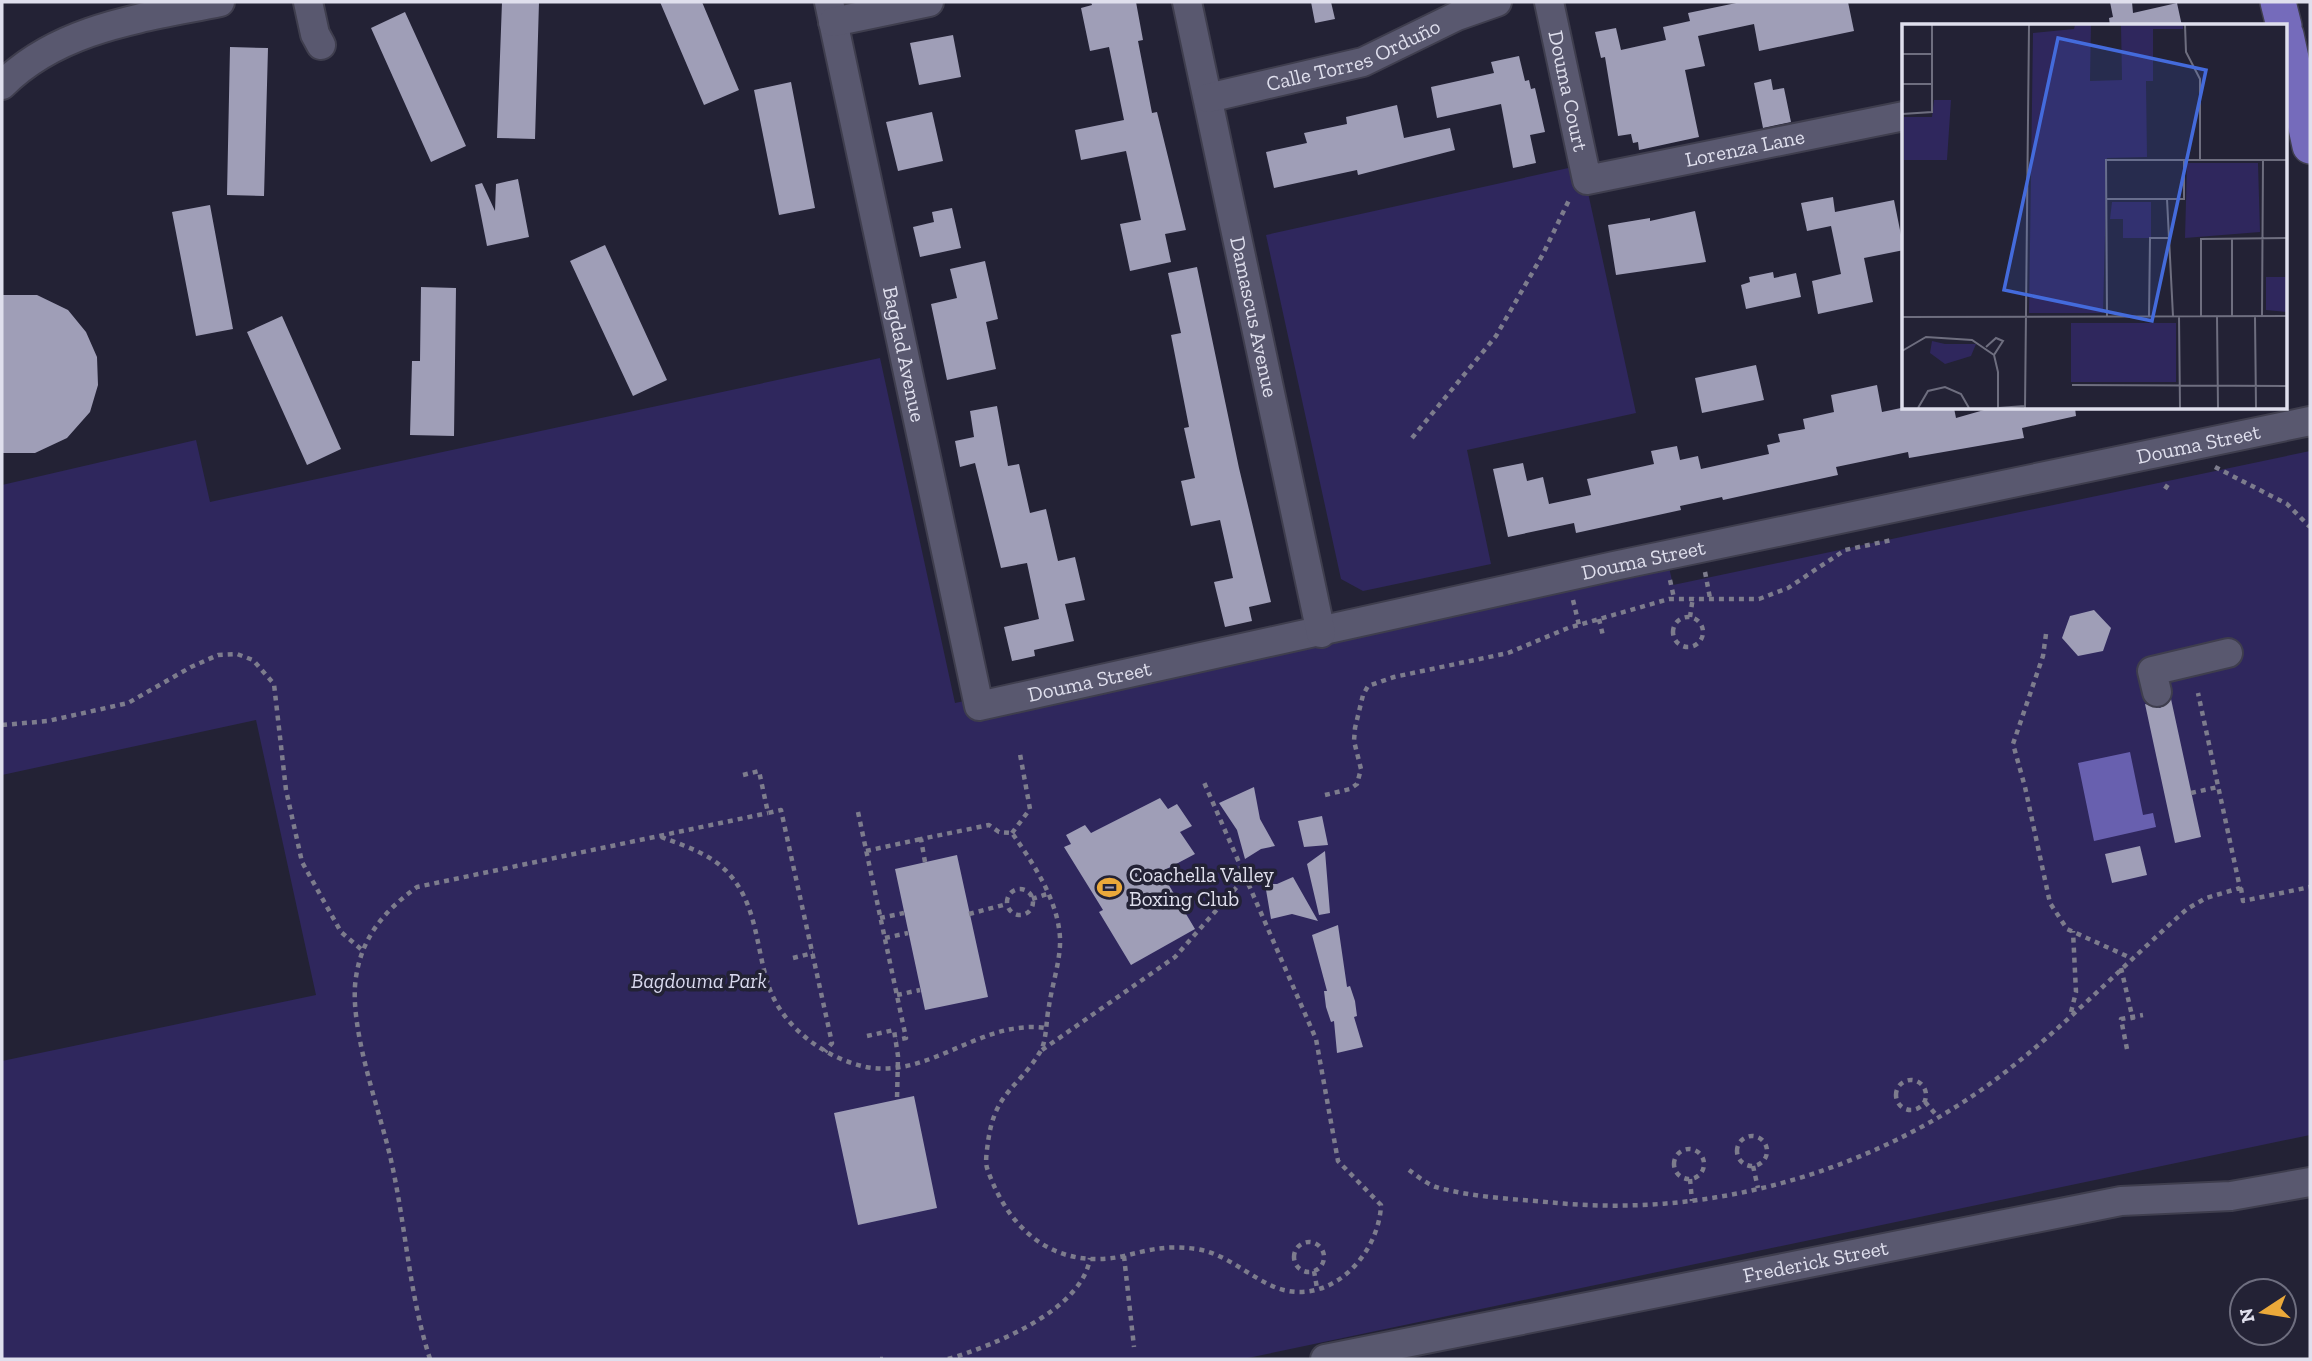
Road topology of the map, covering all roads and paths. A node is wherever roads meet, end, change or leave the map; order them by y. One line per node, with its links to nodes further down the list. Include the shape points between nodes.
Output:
1 (220, 2): 12 (street, via 80,35 32,59)
2 (308, 2): 3 (street, via 321,45 325,32)
3 (319, 2)
4 (929, 2): 9 (street)
5 (1187, 2): 13 (street, Damascus Avenue)
6 (1497, 2): 13 (street, Calle Torres Orduño, via 1457,16 1363,62)
7 (1549, 2): 16 (street, Douma Court)
8 (2278, 2): 10 (main road)
9 (831, 12): 39 (street, Bagdad Avenue)
10 (2284, 24)
11 (2288, 45): 15 (main road)
12 (2, 85)
13 (1208, 99): 33 (street, Damascus Avenue)
14 (1902, 116): 16 (street, Lorenza Lane)
15 (2310, 146)
16 (1587, 180): 18 (path, via 1577,185 1496,336)
17 (2310, 421): 33 (street, Douma Street, via 1614,566)
18 (1412, 438)
19 (2215, 467): 22 (path, via 2280,499)
20 (2169, 483): 21 (path)
21 (2165, 489)
22 (2310, 527)
23 (1892, 540): 28 (path, via 1845,550 1774,594 1743,601)
24 (1705, 572): 28 (path)
25 (1670, 579): 27 (path)
26 (1693, 597): 27 (path); 28 (path); 30 (path)
27 (1674, 598): 31 (path)
28 (1710, 598)
29 (1573, 600): 32 (path)
30 (1690, 617): 30 (path, via 1674,627 1676,642 1685,647 1695,646 1703,635 1702,626)
31 (1599, 619): 32 (path); 35 (path)
32 (1579, 625): 46 (path, via 1508,653 1368,686 1355,729 1361,769 1357,784)
33 (1321, 633): 39 (street, Douma Street)
34 (2046, 634): 63 (path, via 2043,656 2015,731 2013,751 2051,908)
35 (1603, 636)
36 (2228, 653): 37 (street, via 2152,671)
37 (2157, 692)
38 (2198, 693): 44 (path)
39 (979, 706)
40 (2, 725): 66 (path, via 48,721 128,703 218,655 237,654 253,660 274,684 286,790 302,862 341,932)
41 (1020, 754): 49 (path, via 1030,809)
42 (743, 775): 48 (path, via 759,771)
43 (1203, 780): 54 (path)
44 (2218, 787): 45 (path); 56 (path)
45 (2191, 793)
46 (1325, 795)
47 (858, 812): 52 (path)
48 (768, 813): 50 (path); 67 (path, via 780,810)
49 (1012, 833): 51 (path, via 989,825); 57 (path, via 1038,870)
50 (660, 837): 66 (path, via 416,887 384,914); 81 (path, via 702,854 730,874 753,916 773,997 795,1026)
51 (921, 839): 52 (path); 53 (path)
52 (866, 851): 62 (path)
53 (925, 862)
54 (1244, 878): 80 (path, via 1175,957); 95 (path, via 1316,1039 1338,1161 1381,1205 1376,1236 1363,1259 1344,1276)
55 (2310, 887): 56 (path, via 2243,901)
56 (2241, 888): 69 (path, via 2187,909)
57 (1047, 894): 58 (path); 76 (path, via 1060,939)
58 (1032, 899): 59 (path, via 1017,889); 59 (path, via 1025,914 1013,914)
59 (1007, 904): 61 (path)
60 (904, 913): 62 (path)
61 (969, 914)
62 (880, 918): 65 (path)
63 (2073, 932): 69 (path); 73 (path, via 2076,992)
64 (908, 933): 65 (path)
65 (885, 938): 72 (path)
66 (362, 950): 97 (path, via 355,981 358,1018 374,1101 391,1157 415,1309)
67 (813, 953): 68 (path); 81 (path, via 832,1043)
68 (793, 958)
69 (2131, 958): 70 (path)
70 (2121, 968): 73 (path); 75 (path)
71 (920, 990): 72 (path)
72 (897, 995): 78 (path, via 906,1038)
73 (2071, 1013): 85 (path, via 1985,1087)
74 (2143, 1015): 75 (path)
75 (2132, 1019): 79 (path, via 2121,1019)
76 (1045, 1028): 80 (path); 82 (path, via 996,1032 932,1059)
77 (867, 1036): 78 (path, via 894,1030)
78 (897, 1040): 82 (path)
79 (2127, 1049)
80 (1041, 1051): 93 (path, via 1007,1089 991,1121 986,1165 1007,1213 1023,1232 1060,1253)
81 (825, 1052): 82 (path, via 863,1066)
82 (896, 1068): 83 (path)
83 (897, 1100)
84 (1925, 1102): 84 (path, via 1926,1092 1920,1083 1905,1081 1898,1088 1897,1102 1904,1108 1918,1109); 85 (path)
85 (1938, 1117): 90 (path, via 1832,1168)
86 (1753, 1166): 86 (path, via 1763,1162 1767,1153 1762,1139 1752,1135 1740,1142 1737,1152 1744,1163); 90 (path)
87 (1409, 1170): 91 (path, via 1434,1186 1501,1197 1618,1206)
88 (1690, 1179): 88 (path, via 1704,1166 1699,1152 1689,1148 1676,1155 1674,1164 1677,1173); 91 (path)
89 (2310, 1182): 99 (street, Frederick Street, via 2231,1196 2121,1201)
90 (1758, 1188): 91 (path)
91 (1692, 1201)
92 (1124, 1255): 93 (path); 95 (path, via 1149,1248 1201,1250 1217,1254 1279,1289); 96 (path)
93 (1090, 1258): 98 (path, via 1076,1287 1043,1315 1010,1337)
94 (1314, 1271): 94 (path, via 1299,1268 1294,1259 1303,1243 1313,1243 1322,1252 1321,1265); 95 (path)
95 (1317, 1288)
96 (1134, 1347)
97 (430, 1359)
98 (948, 1359)
99 (1325, 1359)

